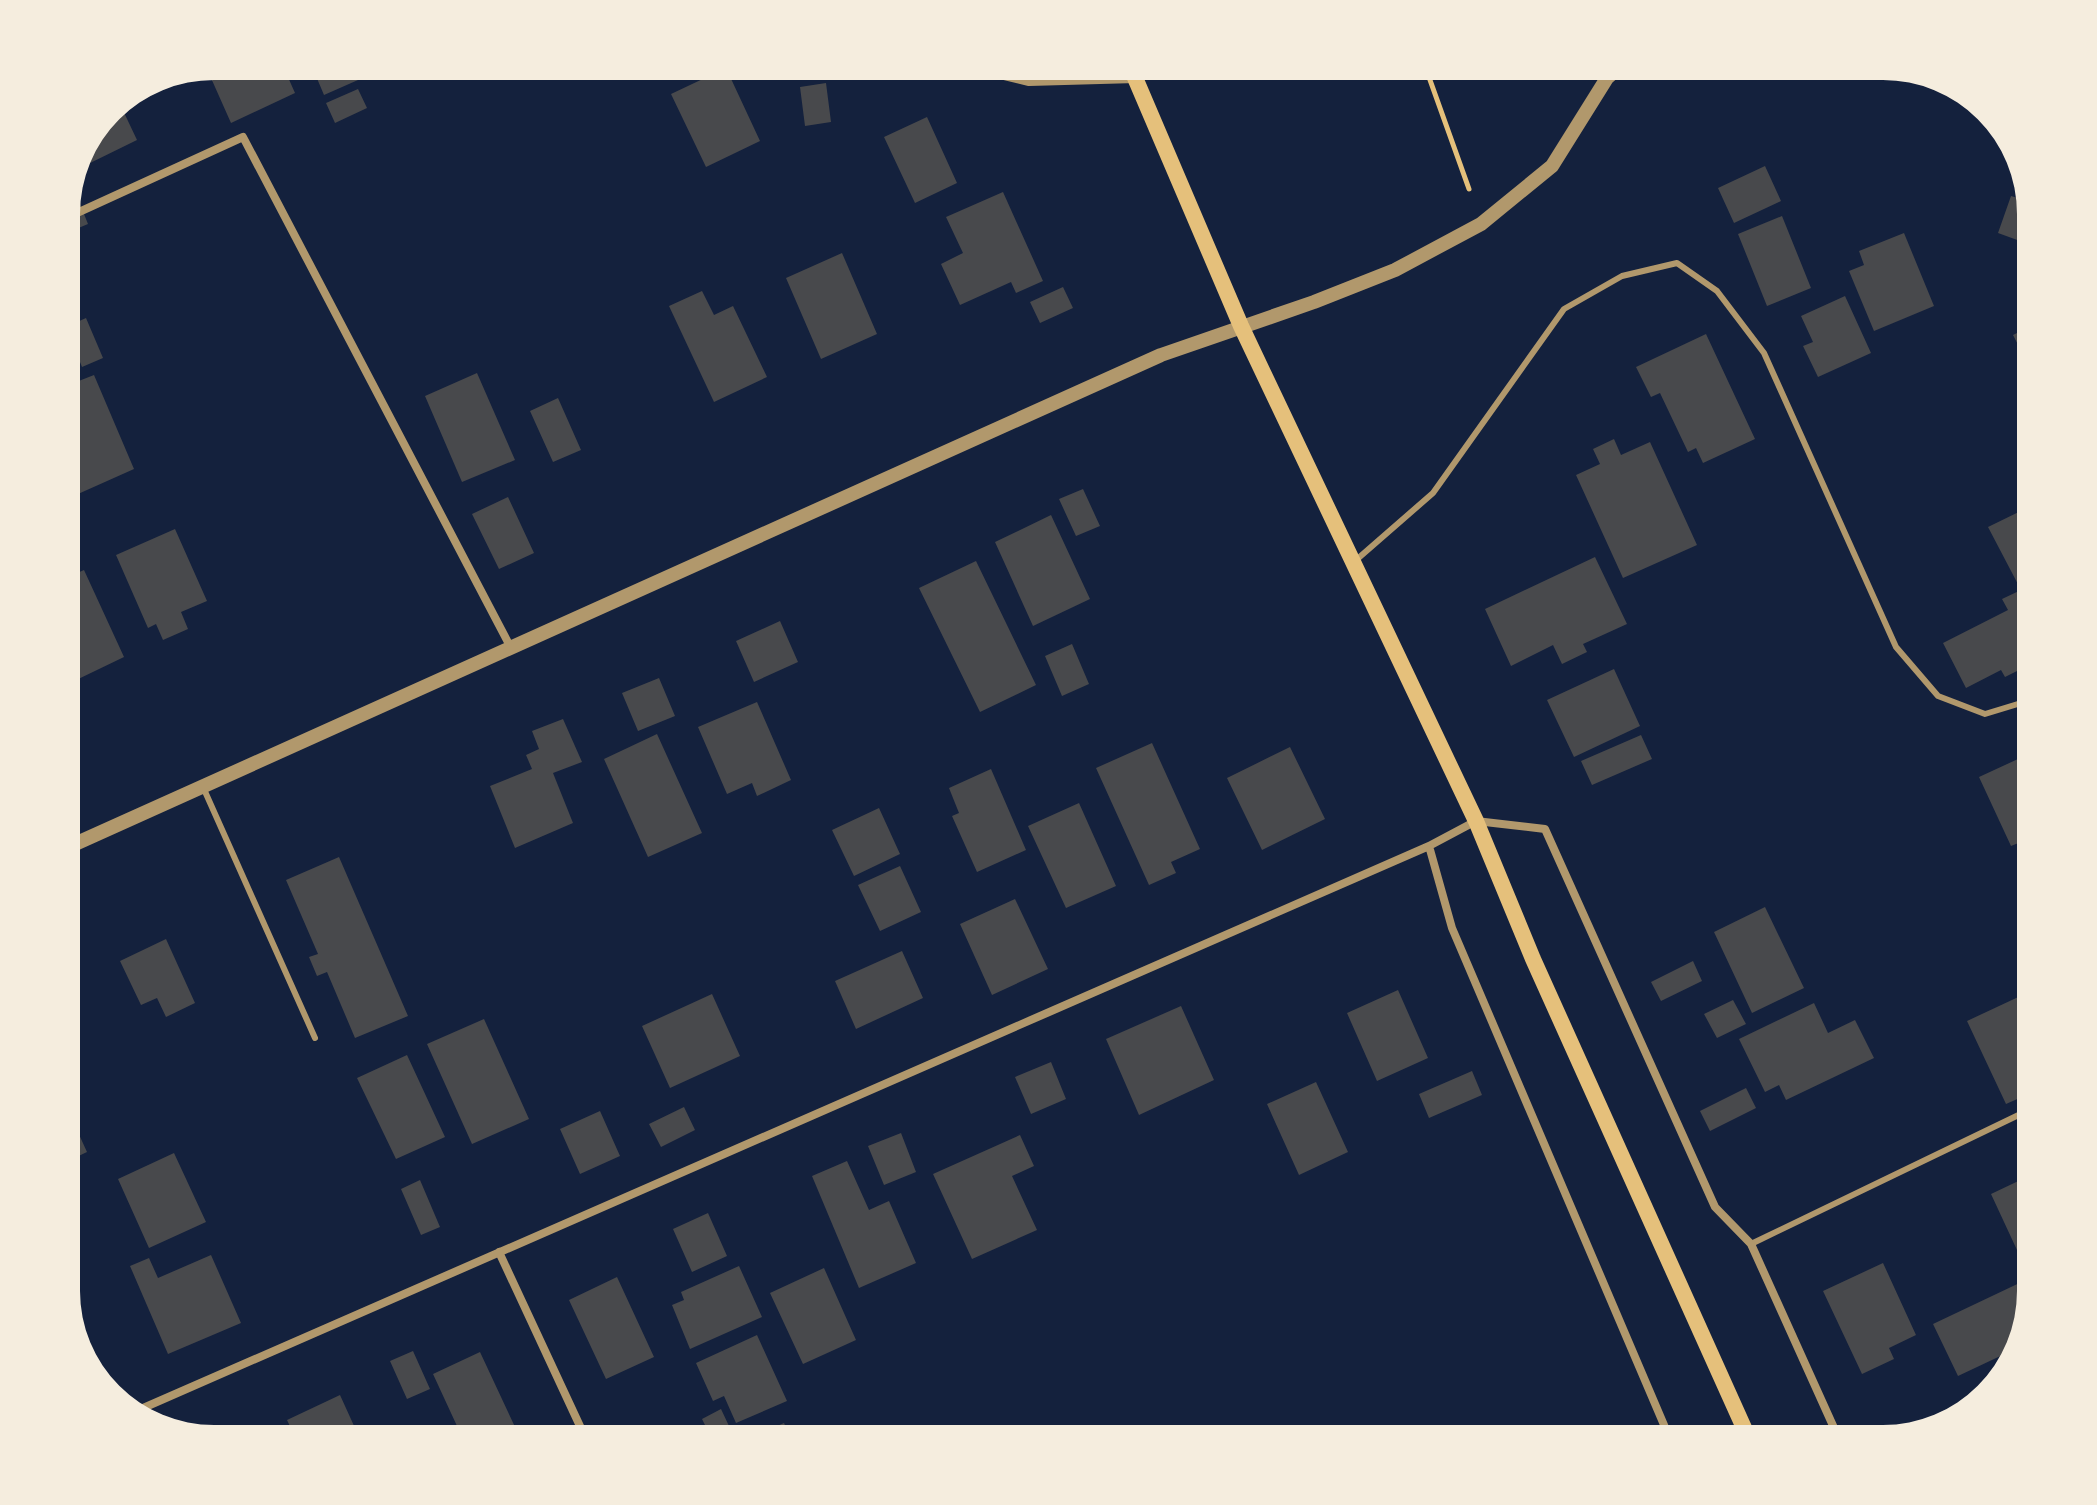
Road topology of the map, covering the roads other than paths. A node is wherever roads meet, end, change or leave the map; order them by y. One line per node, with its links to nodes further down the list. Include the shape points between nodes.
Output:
1 (1021, 80): 2 (street)
2 (1050, 80)
3 (1136, 80): 6 (main road)
4 (1606, 80): 6 (street, via 1552,166 1481,224 1395,270)
5 (80, 212): 8 (street, via 243,137)
6 (1241, 326): 7 (main road); 8 (street, via 1161,355)
7 (1354, 562): 9 (lane, via 1433,493 1564,309 1622,276 1677,263 1717,291 1764,353 1896,647 1938,696 1985,714); 11 (main road)
8 (511, 648): 10 (street)
9 (2017, 704)
10 (203, 787): 12 (street); 14 (lane)
11 (1476, 821): 13 (street); 16 (street, via 1545,829 1715,1207); 21 (main road)
12 (80, 842)
13 (1429, 846): 17 (street); 20 (street, via 1452,928)
14 (315, 1038)
15 (2017, 1116): 16 (lane)
16 (1751, 1244): 22 (street)
17 (499, 1252): 18 (street); 19 (street)
18 (146, 1407)
19 (579, 1425)
20 (1664, 1425)
21 (1743, 1425)
22 (1833, 1425)

